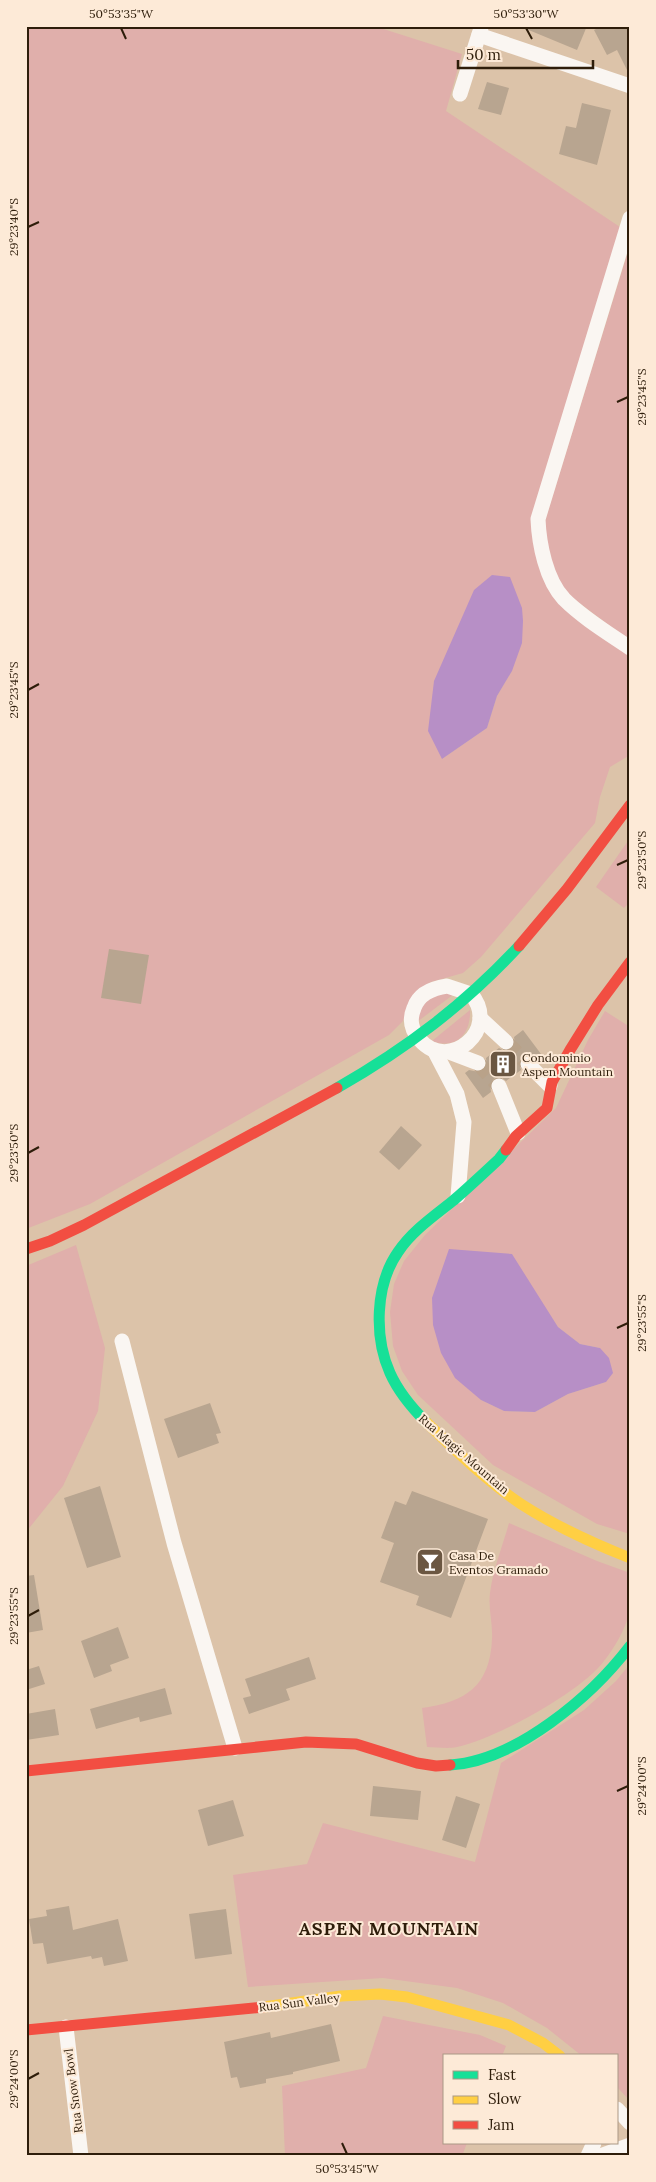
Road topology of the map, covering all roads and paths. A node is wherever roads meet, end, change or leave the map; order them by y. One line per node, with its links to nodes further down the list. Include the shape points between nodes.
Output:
1 (480, 31): 2 (street); 3 (street)
2 (630, 86)
3 (460, 94)
4 (630, 218): 5 (street, via 538,519 544,560 562,598)
5 (630, 648)
6 (630, 805): 8 (street, via 536,928)
7 (630, 962): 16 (street, Rua Magic Mountain, via 600,999)
8 (471, 994): 9 (street, via 479,1008); 10 (street); 10 (street, via 447,986 424,994 415,1004 411,1016 411,1028)
9 (480, 1018): 11 (street); 12 (street, via 474,1036 464,1046)
10 (417, 1037): 12 (street, via 424,1044); 19 (street, via 376,1064 182,1172 94,1219)
11 (506, 1042)
12 (441, 1051): 13 (street); 18 (street, via 464,1122)
13 (478, 1063)
14 (528, 1064): 16 (street)
15 (499, 1086): 17 (street)
16 (550, 1086): 17 (street, Rua Magic Mountain, via 551,1098 546,1110)
17 (518, 1133): 18 (street, Rua Magic Mountain, via 500,1158)
18 (458, 1196): 21 (street, Rua Magic Mountain, via 403,1245 381,1288 379,1326 382,1353 392,1378 421,1418 520,1503 597,1545)
19 (26, 1249)
20 (122, 1341): 23 (street, via 174,1543)
21 (630, 1558)
22 (630, 1646): 23 (street, via 603,1680 578,1701 503,1752 466,1764 438,1766 414,1763 361,1745 340,1742)
23 (235, 1748): 24 (street)
24 (26, 1771)
25 (66, 2027): 26 (street, Rua Sun Valley); 27 (street, Rua Sun Valley, via 380,1994 407,1997 509,2025); 32 (street, Rua Snow Bowl)
26 (26, 2030)
27 (557, 2054)
28 (618, 2110): 29 (street)
29 (630, 2123)
30 (594, 2144): 33 (street)
31 (630, 2145): 34 (street)
32 (81, 2156)
33 (588, 2156)
34 (600, 2156)

